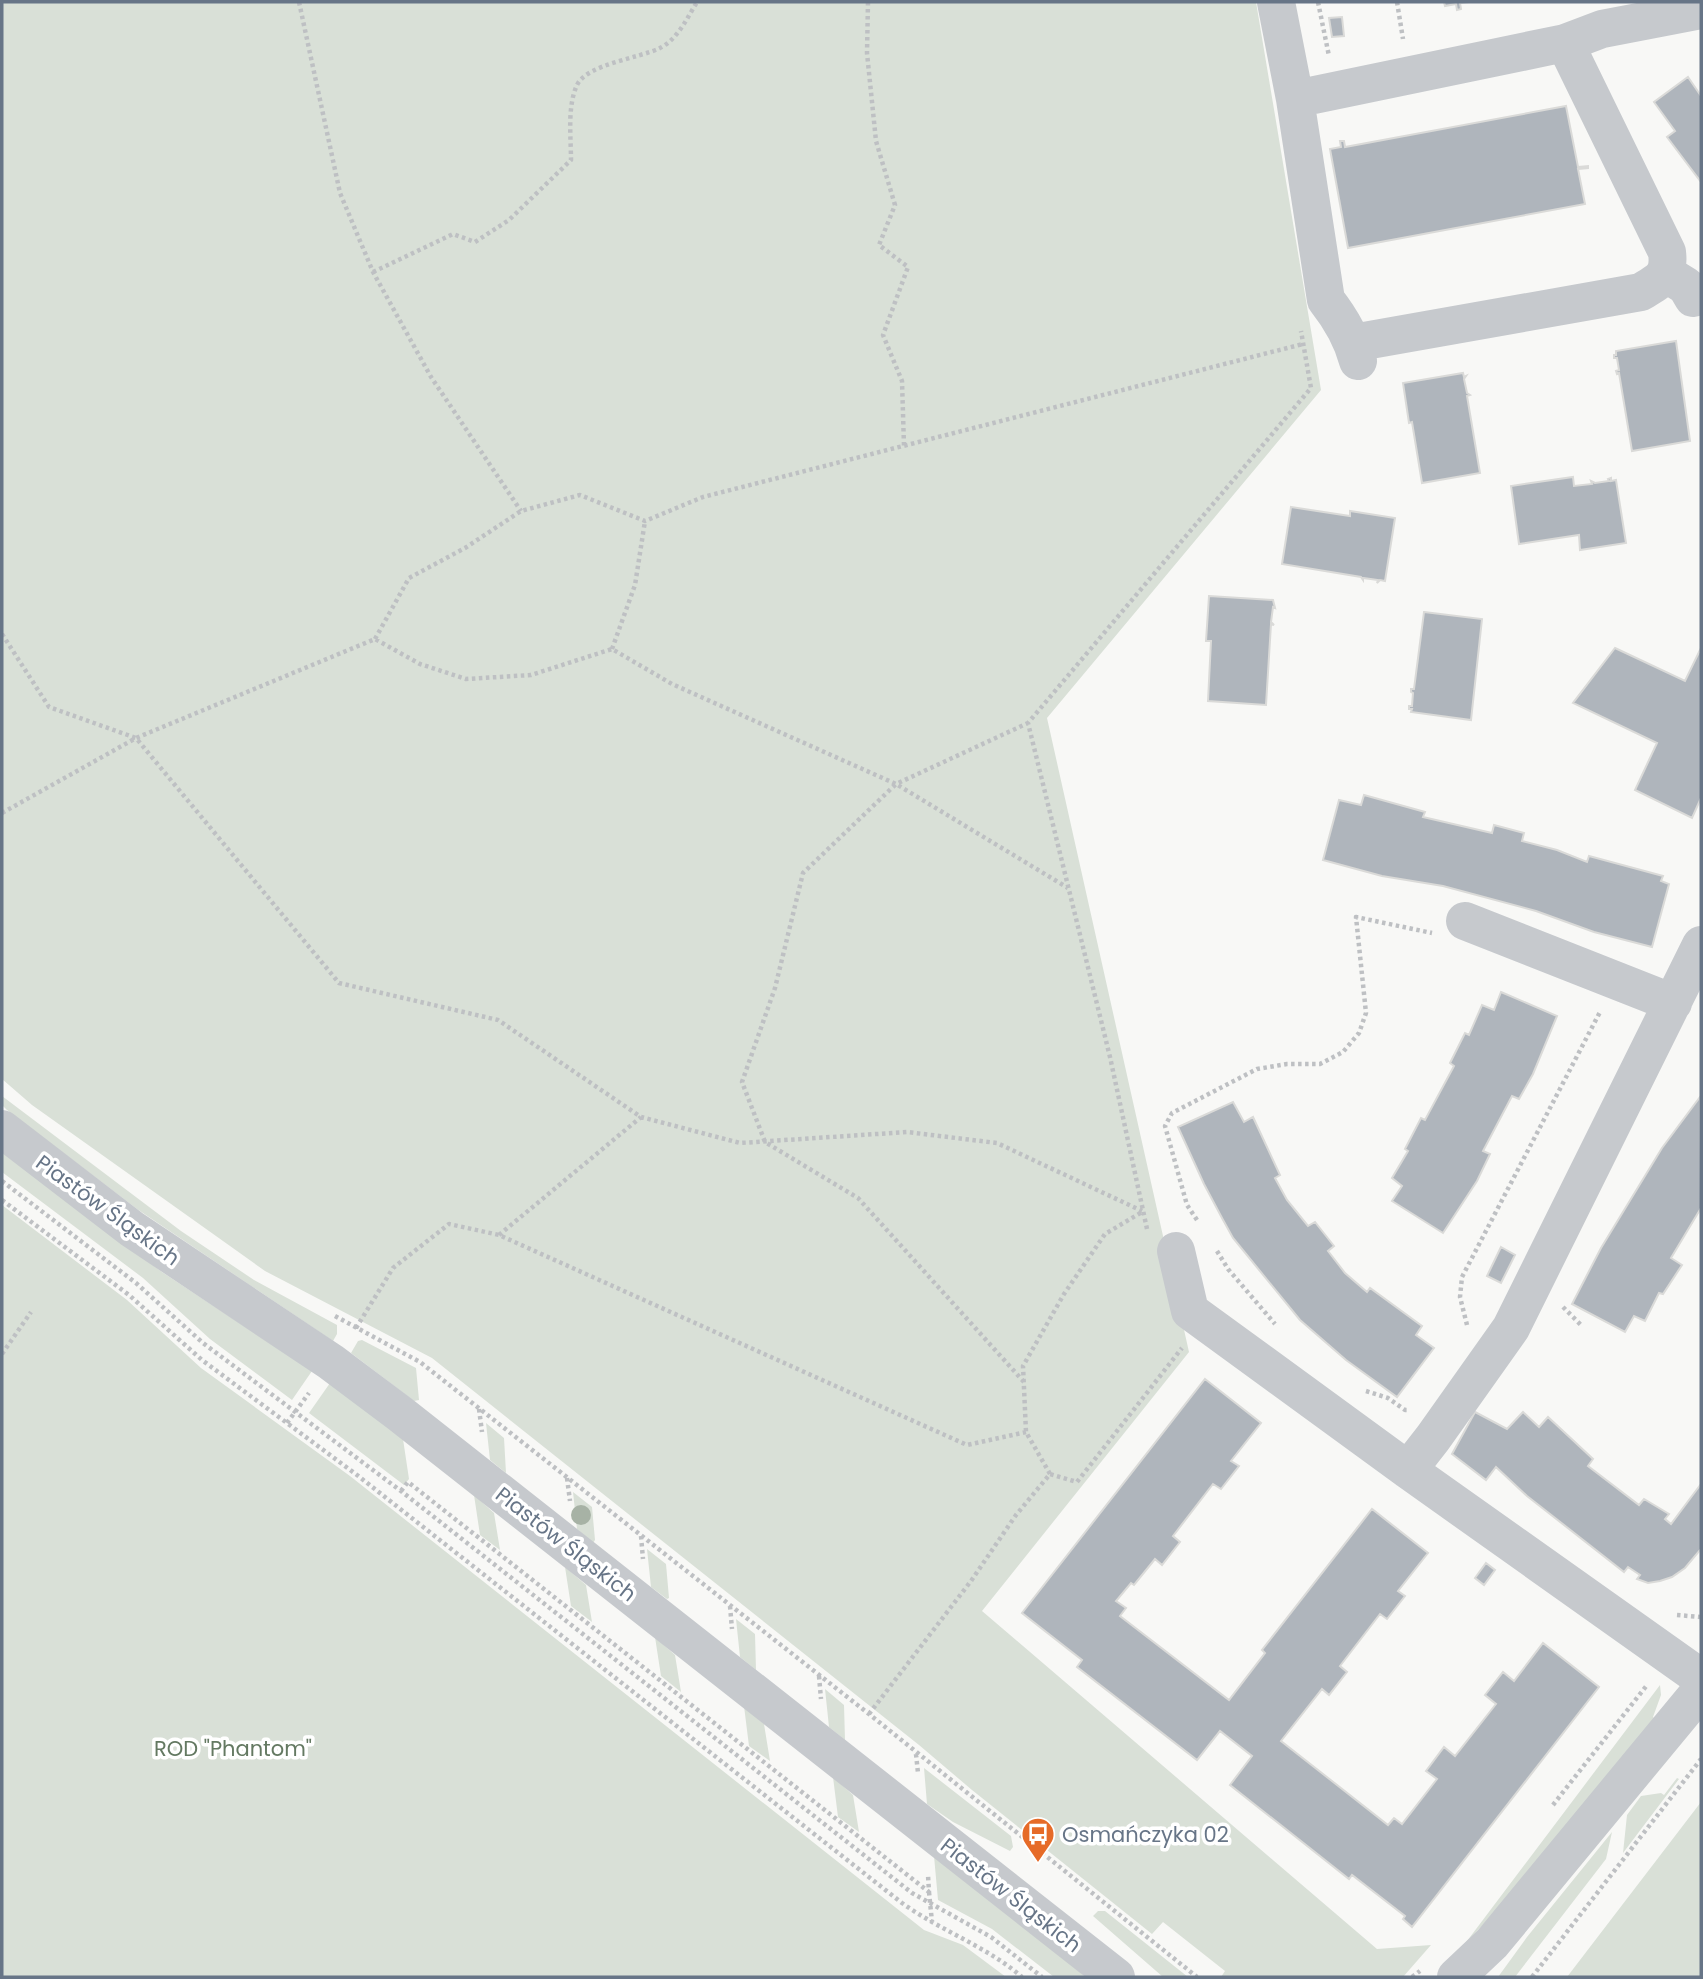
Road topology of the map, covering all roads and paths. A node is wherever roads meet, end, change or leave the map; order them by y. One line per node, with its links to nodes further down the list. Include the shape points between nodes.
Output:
1 (299, 2): 10 (path, via 340,193)
2 (697, 2): 10 (path, via 678,33 662,47 589,73 578,84 570,116 571,160 509,220 475,242 453,234)
3 (868, 2): 13 (path, via 867,53 876,141 895,205 879,245 908,267 883,335 902,381)
4 (1276, 2): 9 (street)
5 (1318, 2): 8 (path)
6 (1701, 10): 7 (street, via 1602,29)
7 (1565, 43): 8 (street); 9 (street, via 1667,252 1679,286 1661,280 1641,292 1355,352 1326,300)
8 (1335, 91): 9 (street)
9 (1294, 99)
10 (373, 272): 14 (path, via 431,377)
11 (1301, 331): 12 (path)
12 (1303, 344): 13 (path); 19 (path, via 1311,388)
13 (904, 446): 15 (path, via 703,497)
14 (521, 511): 15 (path, via 580,495); 17 (path, via 409,578)
15 (645, 521): 18 (path, via 635,585)
16 (2, 634): 20 (path, via 49,707)
17 (375, 639): 18 (path, via 419,664 466,679 531,675); 20 (path)
18 (612, 649): 21 (path, via 672,684)
19 (1028, 723): 21 (path); 23 (path)
20 (136, 738): 22 (path); 28 (path, via 339,983 498,1020)
21 (896, 784): 23 (path); 30 (path, via 803,873 775,988 742,1082)
22 (2, 813)
23 (1068, 888): 33 (path)
24 (1450, 928): 26 (street); 35 (path, via 1356,917 1366,1013 1359,1033 1343,1052 1320,1064 1257,1069 1172,1113 1165,1126 1187,1205)
25 (1701, 945): 27 (street)
26 (1616, 980): 27 (street); 40 (path, via 1462,1277 1460,1297)
27 (1673, 1003): 51 (street, via 1511,1328)
28 (640, 1116): 30 (path, via 740,1143); 34 (path)
29 (2, 1129): 65 (street, Piastów Śląskich, via 131,1228 389,1405)
30 (765, 1142): 33 (path, via 907,1132 997,1143); 44 (path, via 858,1198)
31 (2, 1181): 48 (path)
32 (2, 1200): 49 (path)
33 (1142, 1211): 35 (path); 44 (path, via 1105,1234 1023,1366)
34 (499, 1235): 39 (path, via 449,1224 393,1268); 50 (path, via 967,1445)
35 (1176, 1238): 51 (street, via 1190,1311)
36 (1214, 1248): 41 (path)
37 (31, 1312): 43 (path)
38 (331, 1314): 39 (path)
39 (356, 1327): 56 (path, via 420,1362)
40 (1468, 1327)
41 (1284, 1331)
42 (1187, 1341): 52 (path, via 1077,1482)
43 (2, 1354)
44 (1024, 1382): 50 (path)
45 (1357, 1384): 47 (path, via 1405,1410)
46 (315, 1385): 48 (path)
47 (1415, 1410)
48 (295, 1412): 49 (path); 53 (path)
49 (287, 1423): 61 (path)
50 (1026, 1432): 52 (path)
51 (1408, 1470): 54 (street)
52 (1050, 1474): 56 (path)
53 (401, 1491): 59 (path, via 408,1482); 60 (path)
54 (1701, 1678)
55 (1701, 1690): 62 (street)
56 (869, 1714): 66 (path)
57 (1701, 1759): 69 (path)
58 (927, 1864): 59 (path)
59 (929, 1892): 60 (path)
60 (931, 1906): 61 (path); 64 (path, via 991,1937)
61 (932, 1922): 63 (path, via 970,1941)
62 (1492, 1943): 67 (street); 68 (street)
63 (1022, 1977)
64 (1042, 1977)
65 (1116, 1977)
66 (1196, 1977)
67 (1456, 1977)
68 (1473, 1977)
69 (1532, 1977)

